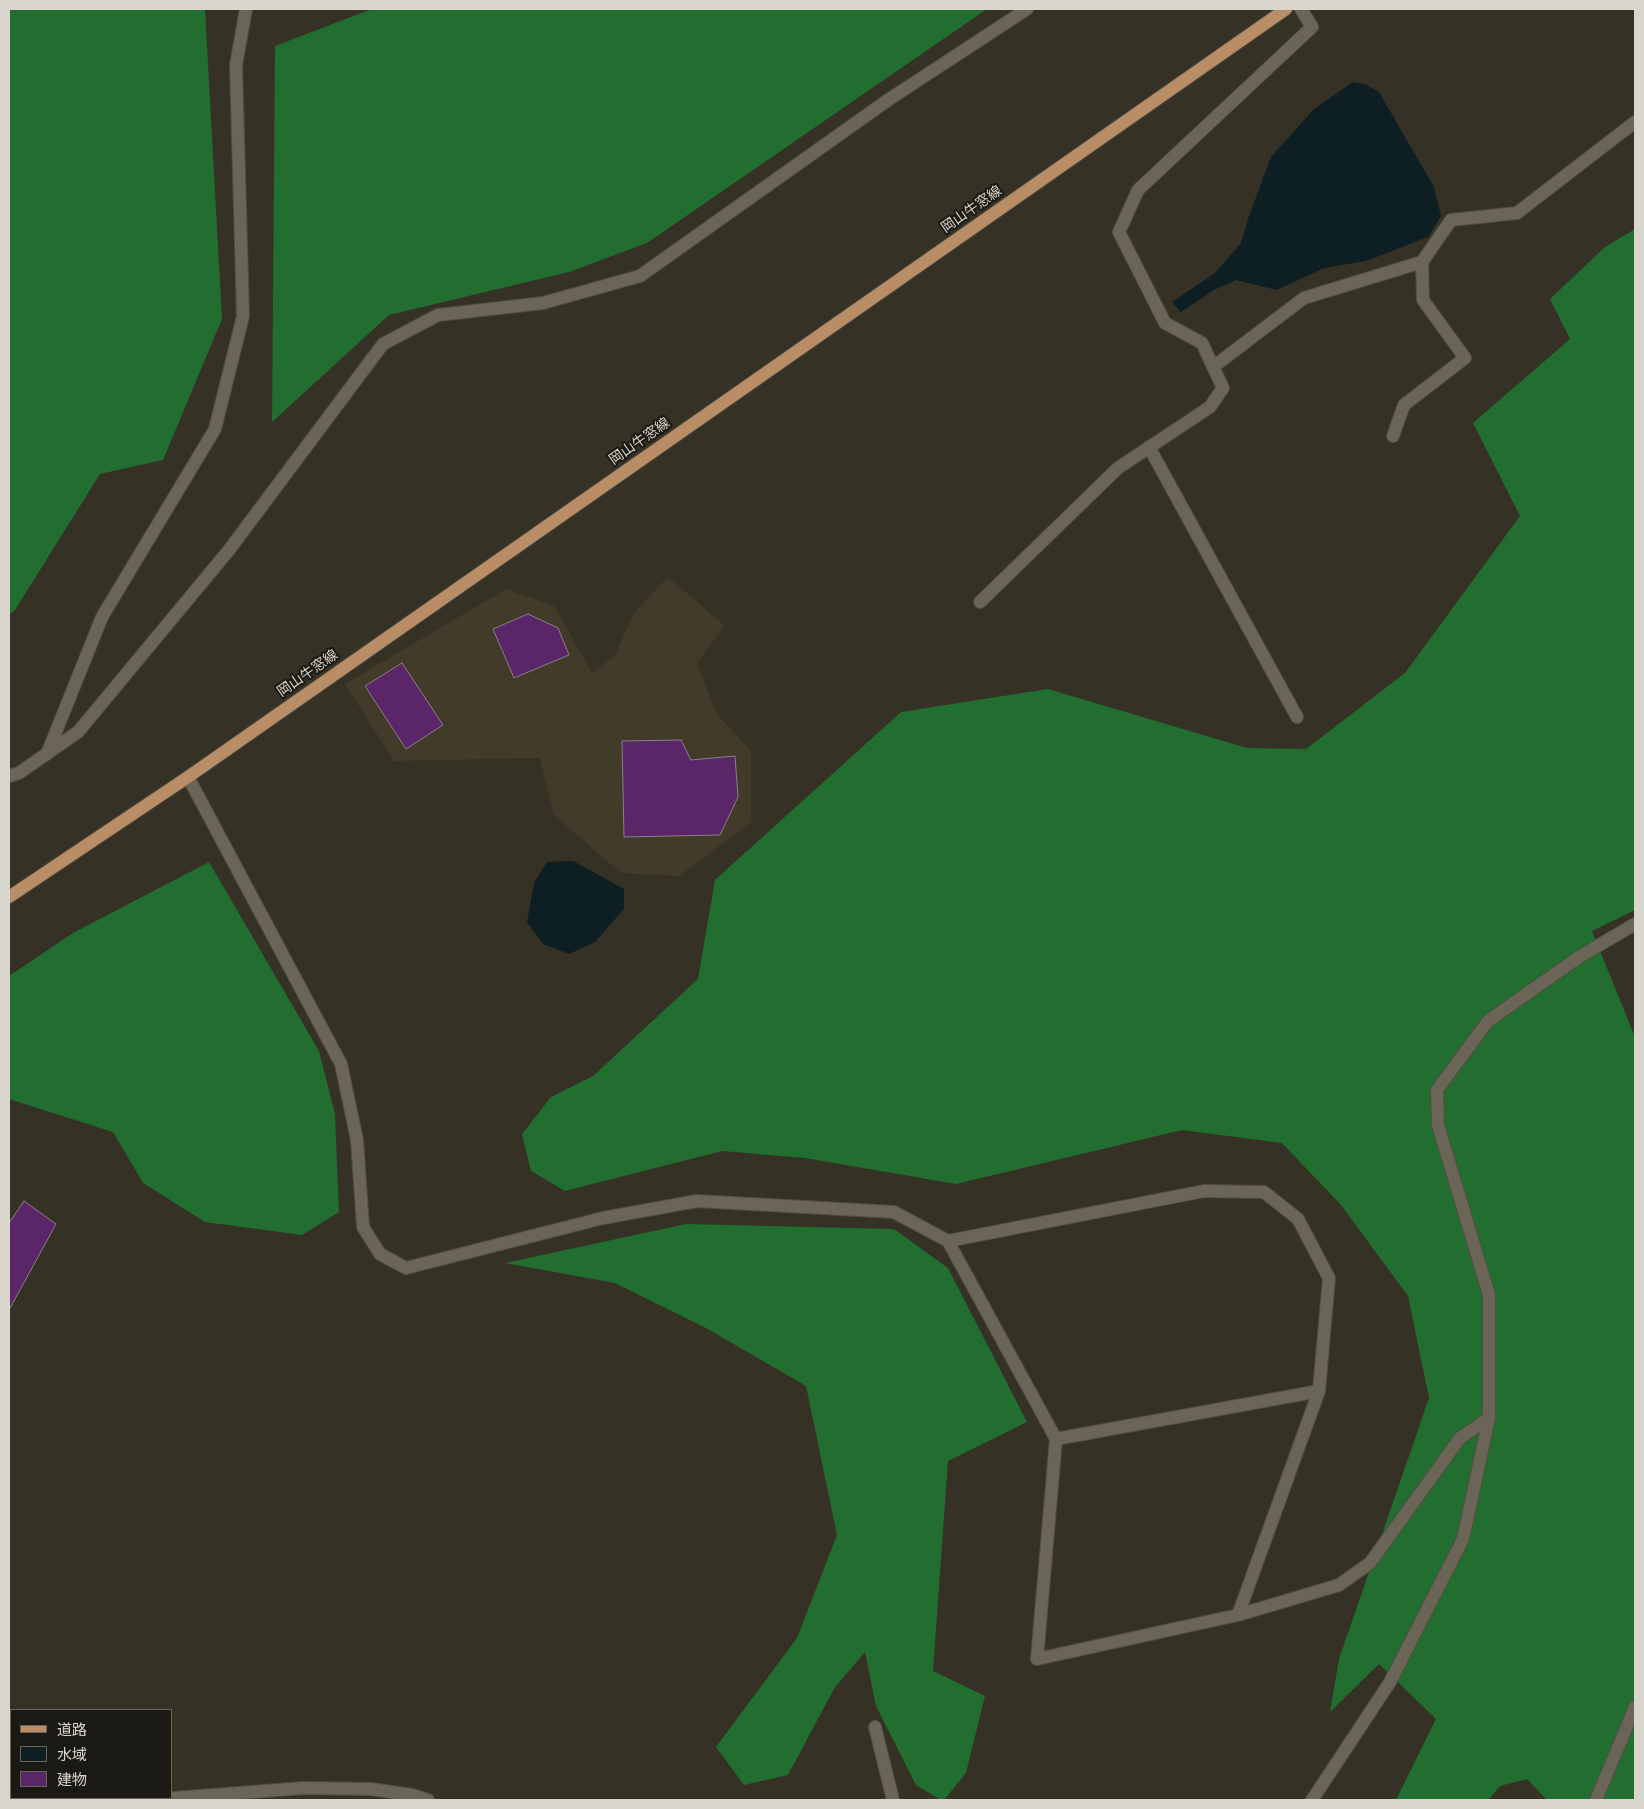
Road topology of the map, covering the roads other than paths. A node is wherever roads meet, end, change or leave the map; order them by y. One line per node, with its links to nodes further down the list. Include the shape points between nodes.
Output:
1 (246, 9): 12 (street, via 236,65 244,316 215,430 102,618)
2 (1027, 9): 12 (street, via 888,100 640,276 544,303 438,315 382,344 229,550 78,732)
3 (1286, 9): 14 (main road, 岡山牛窓線)
4 (1301, 9): 7 (street, via 1312,27 1138,190 1119,232 1165,323 1202,343)
5 (1635, 122): 6 (street, via 1518,213 1451,220)
6 (1422, 262): 7 (street, via 1304,298); 8 (street, via 1423,300 1465,358 1404,405)
7 (1213, 367): 9 (street, via 1223,388 1210,407)
8 (1393, 436)
9 (1149, 447): 10 (street, via 1118,468); 11 (street)
10 (980, 602)
11 (1297, 717)
12 (47, 754): 13 (street)
13 (9, 776)
14 (188, 777): 15 (main road, 岡山牛窓線); 17 (street, via 341,1064 357,1140 363,1227 380,1254 406,1268 604,1218 697,1201 894,1212)
15 (9, 898)
16 (1635, 924): 19 (street, via 1579,957 1488,1020 1437,1090 1438,1125 1489,1295)
17 (948, 1241): 18 (street, via 1204,1191 1264,1192 1298,1220 1329,1278); 20 (street)
18 (1319, 1391): 20 (street); 21 (street)
19 (1489, 1418): 21 (street, via 1460,1438 1370,1563 1339,1585); 29 (street, via 1463,1539 1390,1682)
20 (1056, 1439): 21 (street, via 1038,1659)
21 (1238, 1615)
22 (1635, 1707): 30 (street)
23 (875, 1727): 28 (street)
24 (172, 1798): 27 (street, via 304,1788 371,1789)
25 (161, 1799): 26 (street)
26 (148, 1800)
27 (428, 1800)
28 (893, 1800)
29 (1312, 1800)
30 (1596, 1800)

